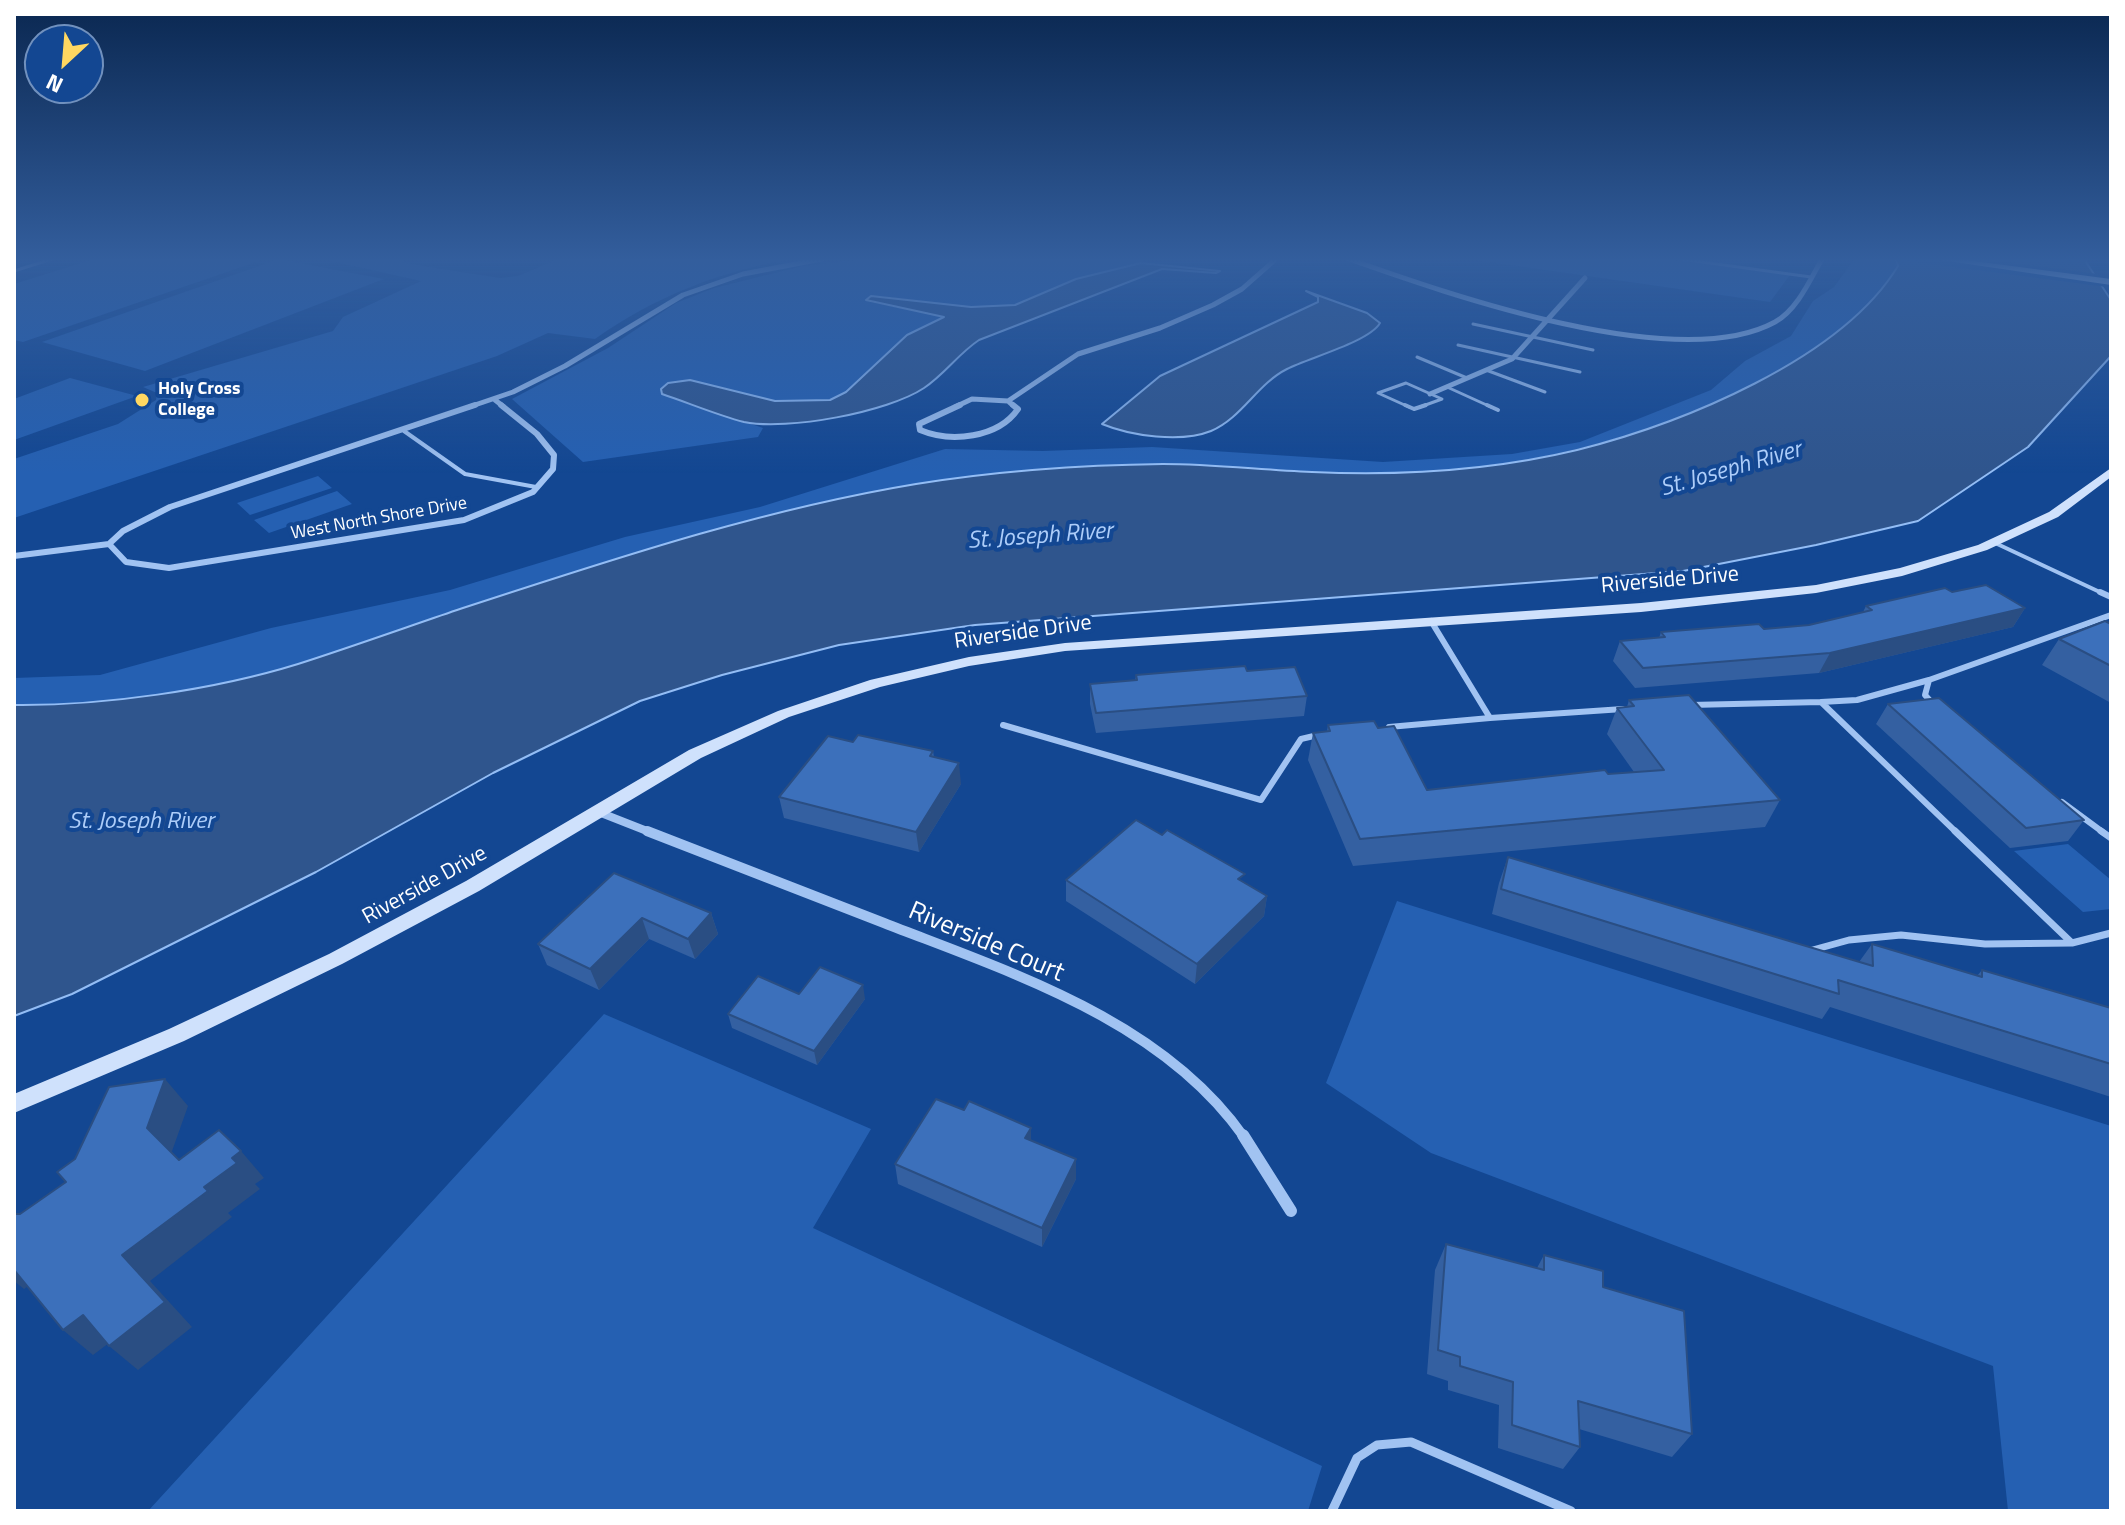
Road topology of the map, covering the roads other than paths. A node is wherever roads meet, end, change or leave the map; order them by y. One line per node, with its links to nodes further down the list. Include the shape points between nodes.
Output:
1 (625, 330): 18 (street)
2 (1153, 330): 19 (street, via 1078,354)
3 (1504, 330): 7 (lane)
4 (1539, 330): 7 (street)
5 (1622, 330): 6 (street, via 1659,336)
6 (1753, 330)
7 (1533, 336): 9 (lane); 11 (street)
8 (1458, 345): 11 (lane)
9 (1593, 350)
10 (1417, 357): 14 (lane)
11 (1512, 359): 12 (street); 13 (lane)
12 (1486, 370): 14 (street); 16 (lane)
13 (1580, 372)
14 (1467, 378): 15 (street)
15 (1447, 387): 17 (street); 20 (lane)
16 (1545, 392)
17 (1430, 394): 17 (lane, via 1406,383 1378,393 1414,409 1442,399)
18 (495, 400): 21 (street); 23 (street, via 554,453 549,476)
19 (1008, 401): 19 (street, via 1018,409 1002,425 956,439 920,430 926,418 972,399)
20 (1498, 410)
21 (404, 431): 23 (lane, via 465,474); 25 (street, via 170,507)
22 (2111, 471): 24 (street, Riverside Drive, via 2088,493)
23 (536, 487): 25 (street, West North Shore Drive, via 494,512 452,523 169,568 124,562)
24 (1993, 542): 27 (lane); 29 (street, Riverside Drive, via 1875,579 1811,589)
25 (109, 544): 26 (street)
26 (14, 556)
27 (2111, 597)
28 (2111, 615): 30 (lane)
29 (1431, 621): 35 (lane); 40 (street, Riverside Drive, via 1065,647 916,672 744,731)
30 (1929, 680): 31 (lane, via 1857,700); 34 (lane, via 1925,695)
31 (1821, 702): 32 (lane); 43 (lane)
32 (1685, 705)
33 (1640, 708): 35 (lane)
34 (1941, 712)
35 (1490, 718): 37 (lane)
36 (1003, 725): 38 (lane, via 1261,800 1301,739)
37 (1372, 729)
38 (1328, 732)
39 (2050, 793): 41 (lane)
40 (596, 811): 45 (street, Riverside Drive, via 442,903 241,1008); 46 (street, Riverside Court, via 1013,974 1088,1011 1164,1056 1208,1093 1256,1154)
41 (2111, 838)
42 (2111, 933): 43 (lane)
43 (2072, 943): 44 (lane, via 1985,944 1901,935 1849,940)
44 (1802, 953)
45 (14, 1104)
46 (1291, 1211)
47 (1332, 1511): 48 (lane, via 1349,1466 1365,1448 1384,1441 1411,1442)
48 (1571, 1511)

